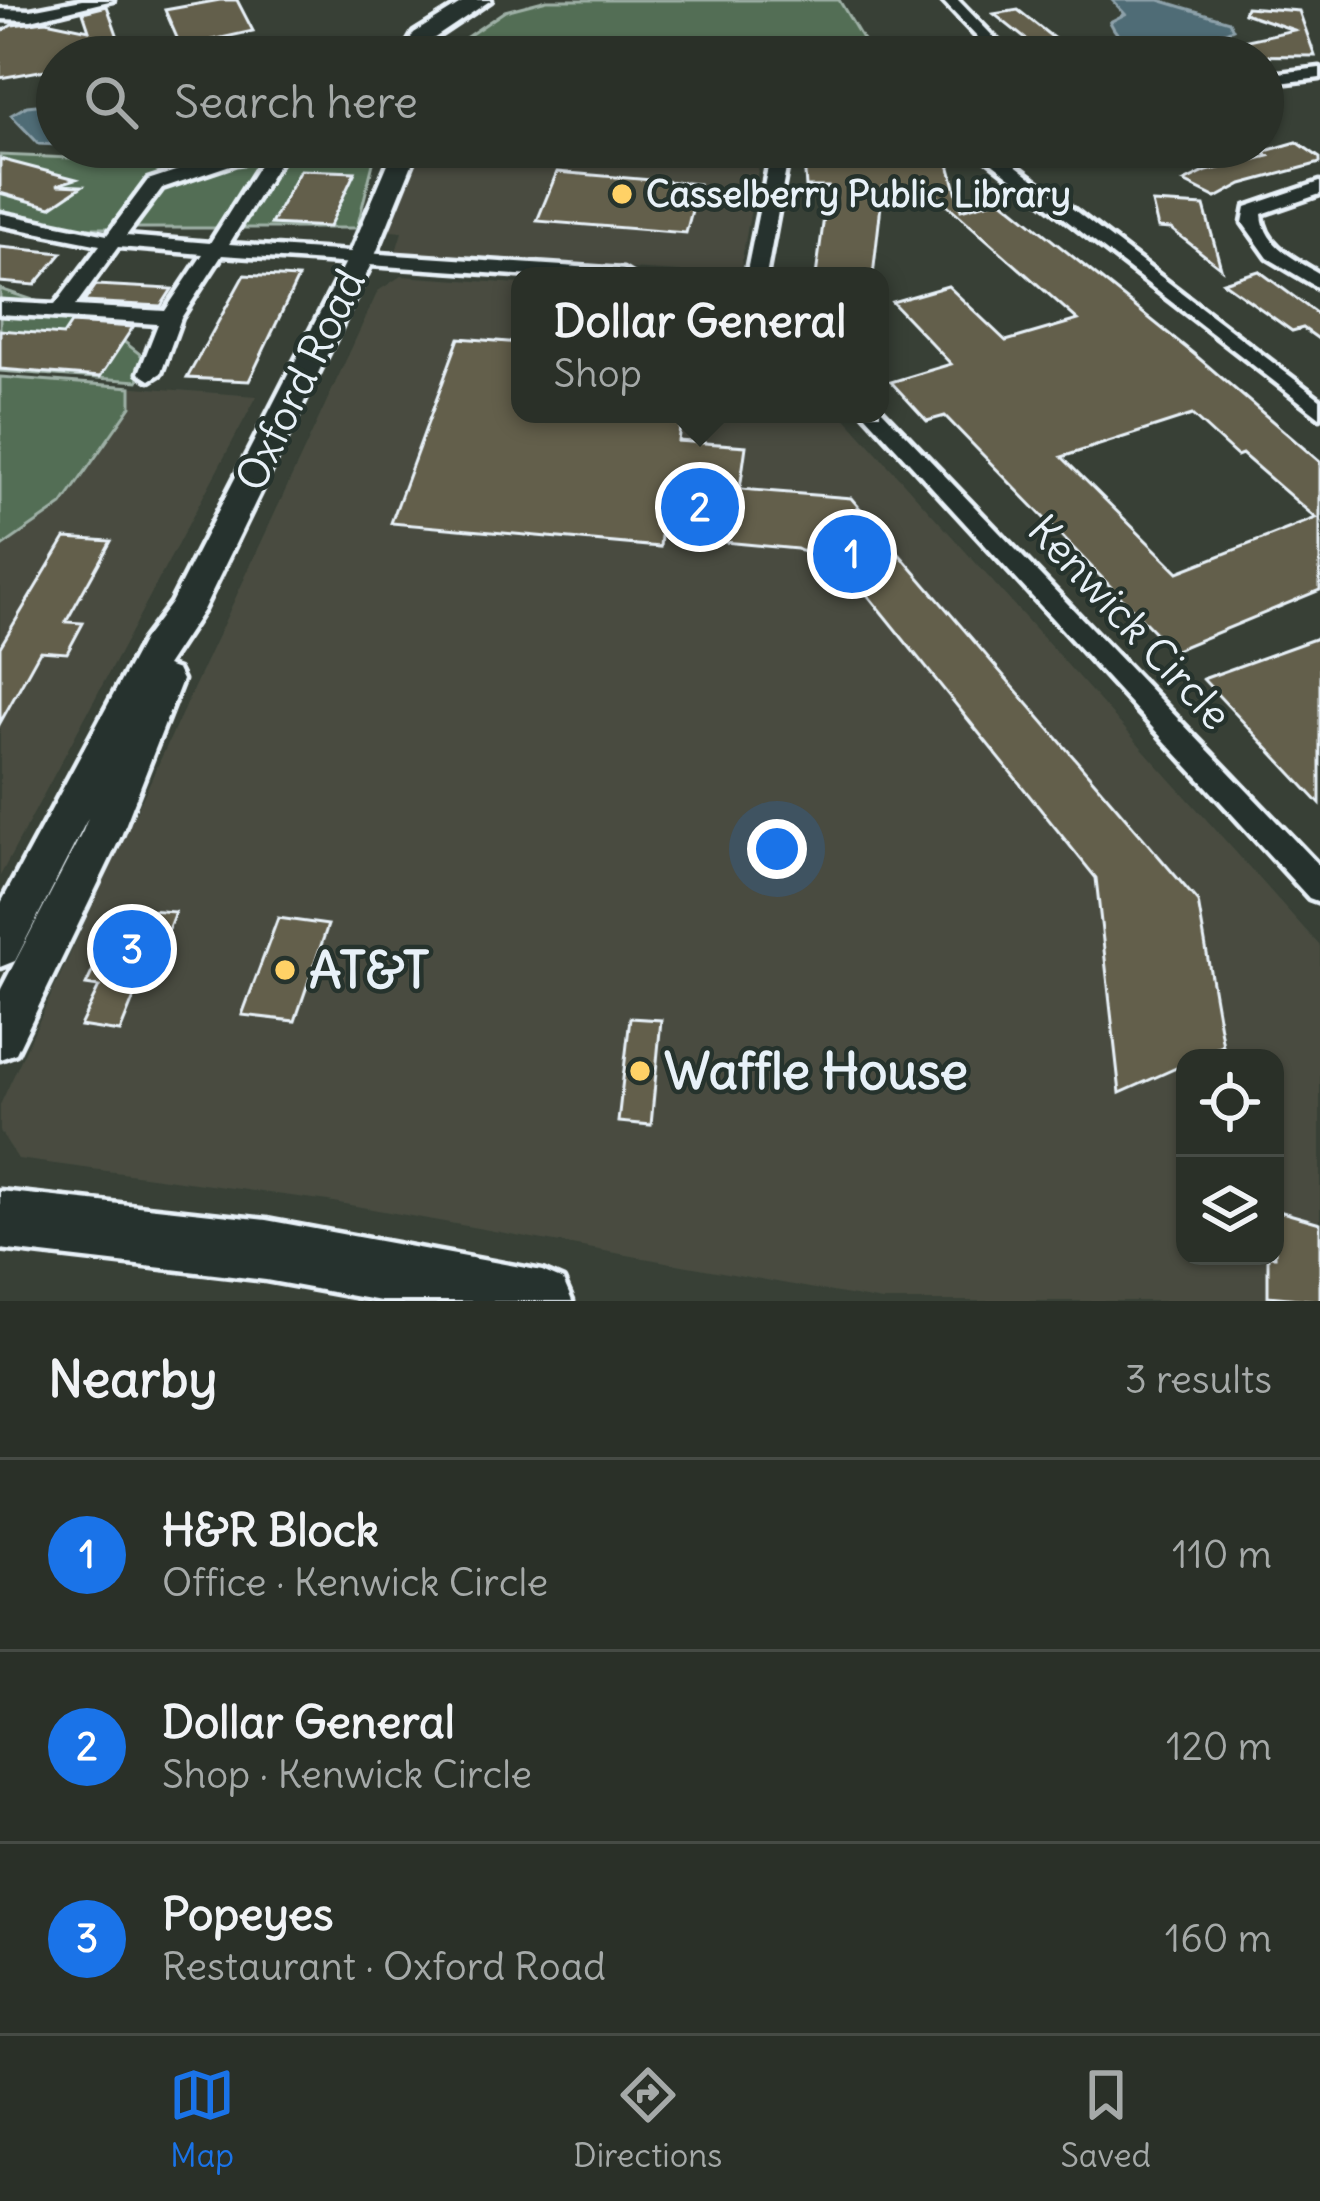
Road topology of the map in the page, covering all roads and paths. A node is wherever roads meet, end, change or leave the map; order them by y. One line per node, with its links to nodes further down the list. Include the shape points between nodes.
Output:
1 (13, 0): 6 (street)
2 (105, 0): 6 (street)
3 (454, 0): 7 (street)
4 (482, 0): 8 (street)
5 (950, 0): 9 (street)
6 (0, 14)
7 (401, 36)
8 (422, 36)
9 (985, 36)
10 (1320, 73): 11 (street)
11 (1284, 77)
12 (199, 168): 19 (street, via 155,184)
13 (267, 168): 20 (street)
14 (398, 168): 21 (street, Oxford Road)
15 (778, 168): 22 (street)
16 (1008, 168): 29 (street)
17 (1320, 188): 24 (street, via 1253,212 1250,224 1265,246)
18 (0, 219): 19 (street)
19 (110, 242): 20 (street); 26 (street)
20 (216, 249): 21 (street); 27 (street)
21 (361, 259): 23 (street); 31 (street, Oxford Road)
22 (758, 267)
23 (511, 269)
24 (1320, 283)
25 (0, 308): 26 (street)
26 (60, 312): 27 (street)
27 (171, 318): 28 (street)
28 (150, 373)
29 (1320, 410)
30 (884, 423): 32 (street, Kenwick Circle)
31 (185, 610): 33 (street, Oxford Road, via 156,650); 34 (street, Oxford Road, via 101,836)
32 (1320, 888)
33 (0, 947)
34 (0, 1036)
35 (0, 1220): 36 (main road, via 266,1250)
36 (542, 1301)

